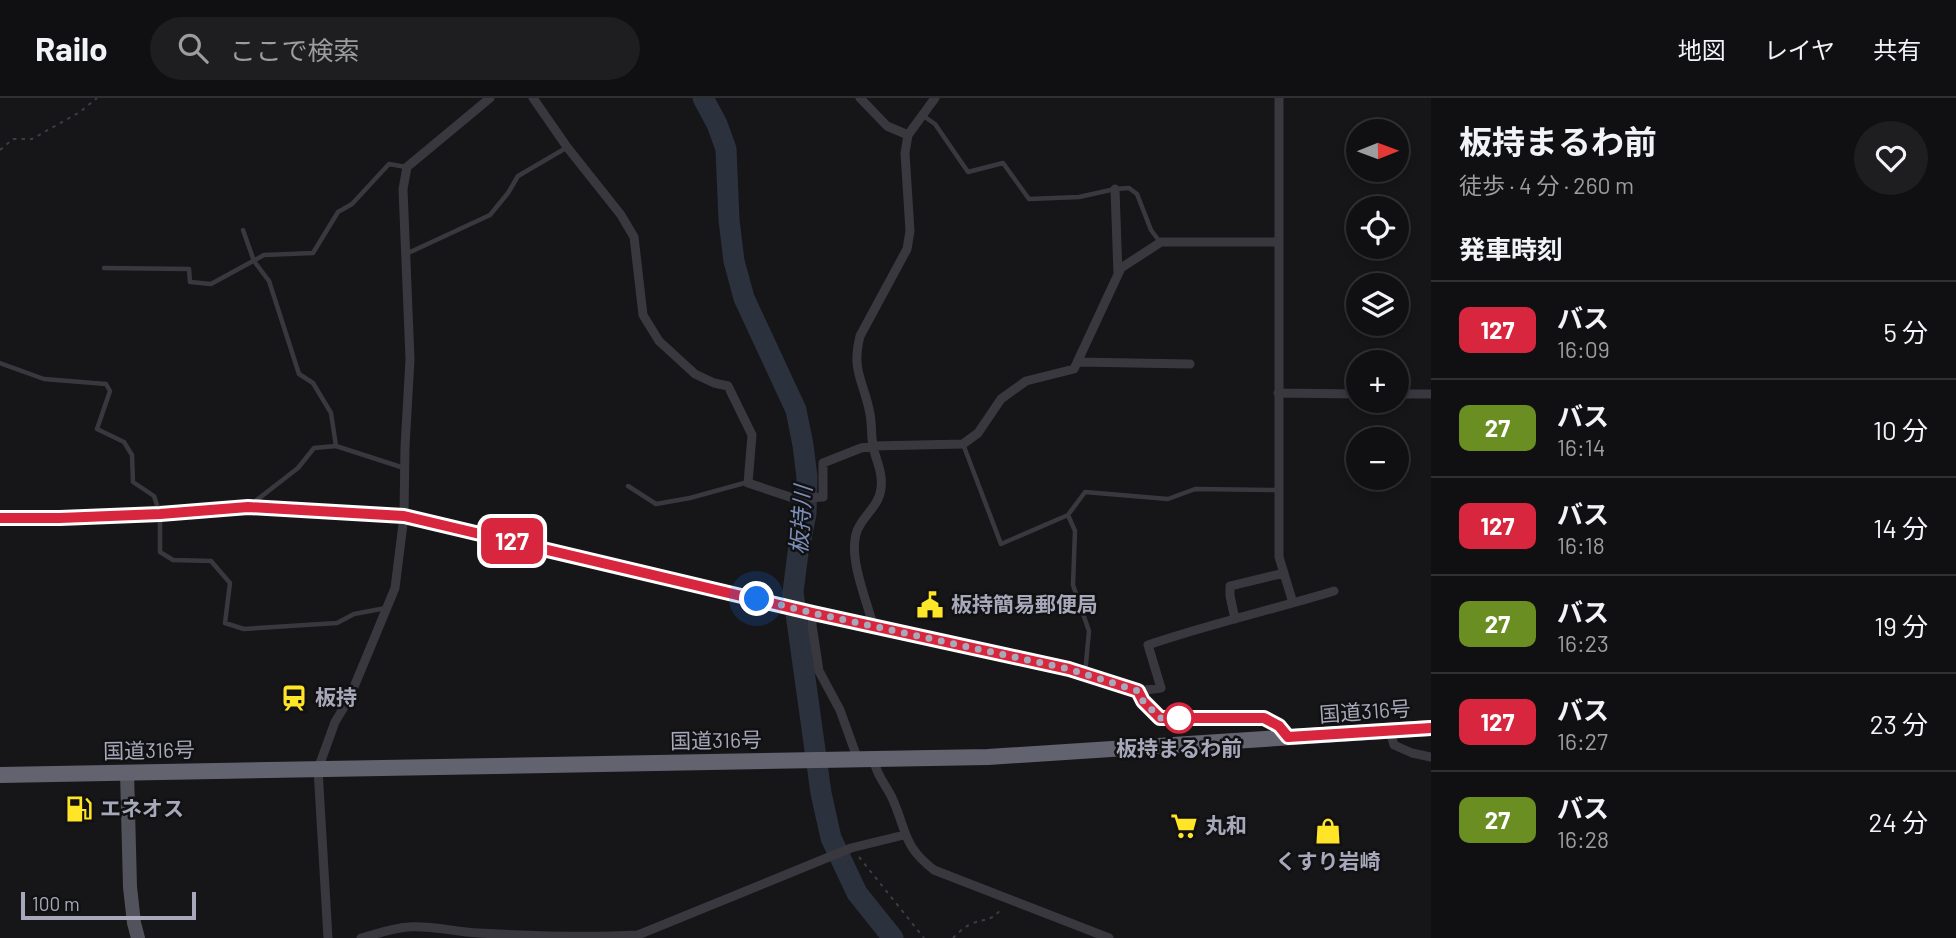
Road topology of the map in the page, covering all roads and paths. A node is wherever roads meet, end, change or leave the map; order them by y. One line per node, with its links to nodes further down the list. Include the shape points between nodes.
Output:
1 (97, 98): 10 (path, via 32,139 13,139)
2 (490, 98): 11 (street)
3 (533, 98): 9 (street)
4 (860, 98): 8 (street, via 887,126)
5 (935, 98): 7 (street)
6 (1279, 98): 15 (street)
7 (922, 114): 8 (street); 12 (lane, via 935,124 968,172 1003,163 1029,199 1079,197)
8 (908, 135): 29 (street, via 910,231 906,248 856,351)
9 (567, 147): 16 (lane, via 518,176 490,215); 31 (street, via 634,237 643,315 659,341 695,374 728,386 752,435)
10 (0, 150)
11 (407, 167): 16 (street, via 403,189); 17 (lane, via 389,164 352,204 338,212 313,253 264,255)
12 (1115, 189): 14 (lane, via 1129,188 1137,194 1151,230); 19 (street)
13 (243, 230): 17 (lane)
14 (1161, 242): 15 (street); 19 (street)
15 (1278, 242): 23 (street)
16 (406, 254): 30 (street, via 410,359)
17 (254, 261): 18 (lane, via 211,284 190,282 189,269); 28 (lane, via 269,281 299,374 313,383 331,413)
18 (104, 268)
19 (1118, 274): 20 (street)
20 (1077, 362): 22 (street); 27 (street, via 1074,369 1027,381 1001,399 978,433)
21 (0, 363): 35 (lane, via 44,379 106,384 110,391 97,429 124,442 132,455 133,482 154,496)
22 (1190, 363)
23 (1278, 393): 24 (street); 33 (street)
24 (1346, 394)
25 (1409, 394): 26 (street)
26 (1431, 394)
27 (963, 444): 29 (street); 36 (lane, via 1001,544)
28 (336, 446): 30 (lane); 34 (lane, via 314,448 298,468)
29 (873, 446): 31 (street, via 823,463 823,497 796,499); 45 (street, via 881,489 854,539)
30 (405, 468): 37 (street)
31 (749, 482): 32 (lane, via 656,504)
32 (628, 486)
33 (1278, 490): 36 (lane, via 1195,489 1168,499 1085,492); 39 (street, via 1279,557)
34 (248, 507): 35 (street); 37 (street)
35 (160, 514): 38 (street); 42 (lane, via 160,552 173,560 211,561 229,583 225,623 244,629 337,623 354,614)
36 (1068, 515): 46 (lane, via 1075,531 1073,585 1089,631)
37 (404, 516): 42 (street, via 395,588); 43 (street)
38 (0, 518)
39 (1284, 573): 41 (street); 44 (street, via 1230,586)
40 (1334, 591): 41 (street)
41 (1293, 603): 44 (street)
42 (386, 608): 53 (street)
43 (808, 612): 45 (street); 52 (street, via 819,671 840,710)
44 (1235, 619): 47 (street, via 1148,645 1161,688)
45 (871, 625): 46 (street)
46 (1086, 674): 47 (street)
47 (1138, 691): 50 (street, via 1160,718 1264,718)
48 (1431, 729): 49 (highway, 国道316号)
49 (1390, 731): 50 (highway, 国道316号); 51 (street, via 1394,745)
50 (1288, 737): 52 (highway, 国道316号, via 988,757)
51 (1431, 757)
52 (858, 760): 53 (highway, 国道316号); 56 (street, via 875,767 893,800)
53 (318, 769): 54 (highway, 国道316号); 60 (street)
54 (127, 772): 55 (highway, 国道316号); 59 (main road, via 130,887)
55 (0, 775)
56 (904, 835): 57 (street); 58 (street, via 919,859 934,870)
57 (853, 847): 61 (street, via 638,935 573,937 412,926); 62 (path)
58 (1010, 901): 63 (path, via 996,915 971,924); 64 (street)
59 (138, 938)
60 (328, 938)
61 (361, 938)
62 (924, 938)
63 (953, 938)
64 (1110, 938)

